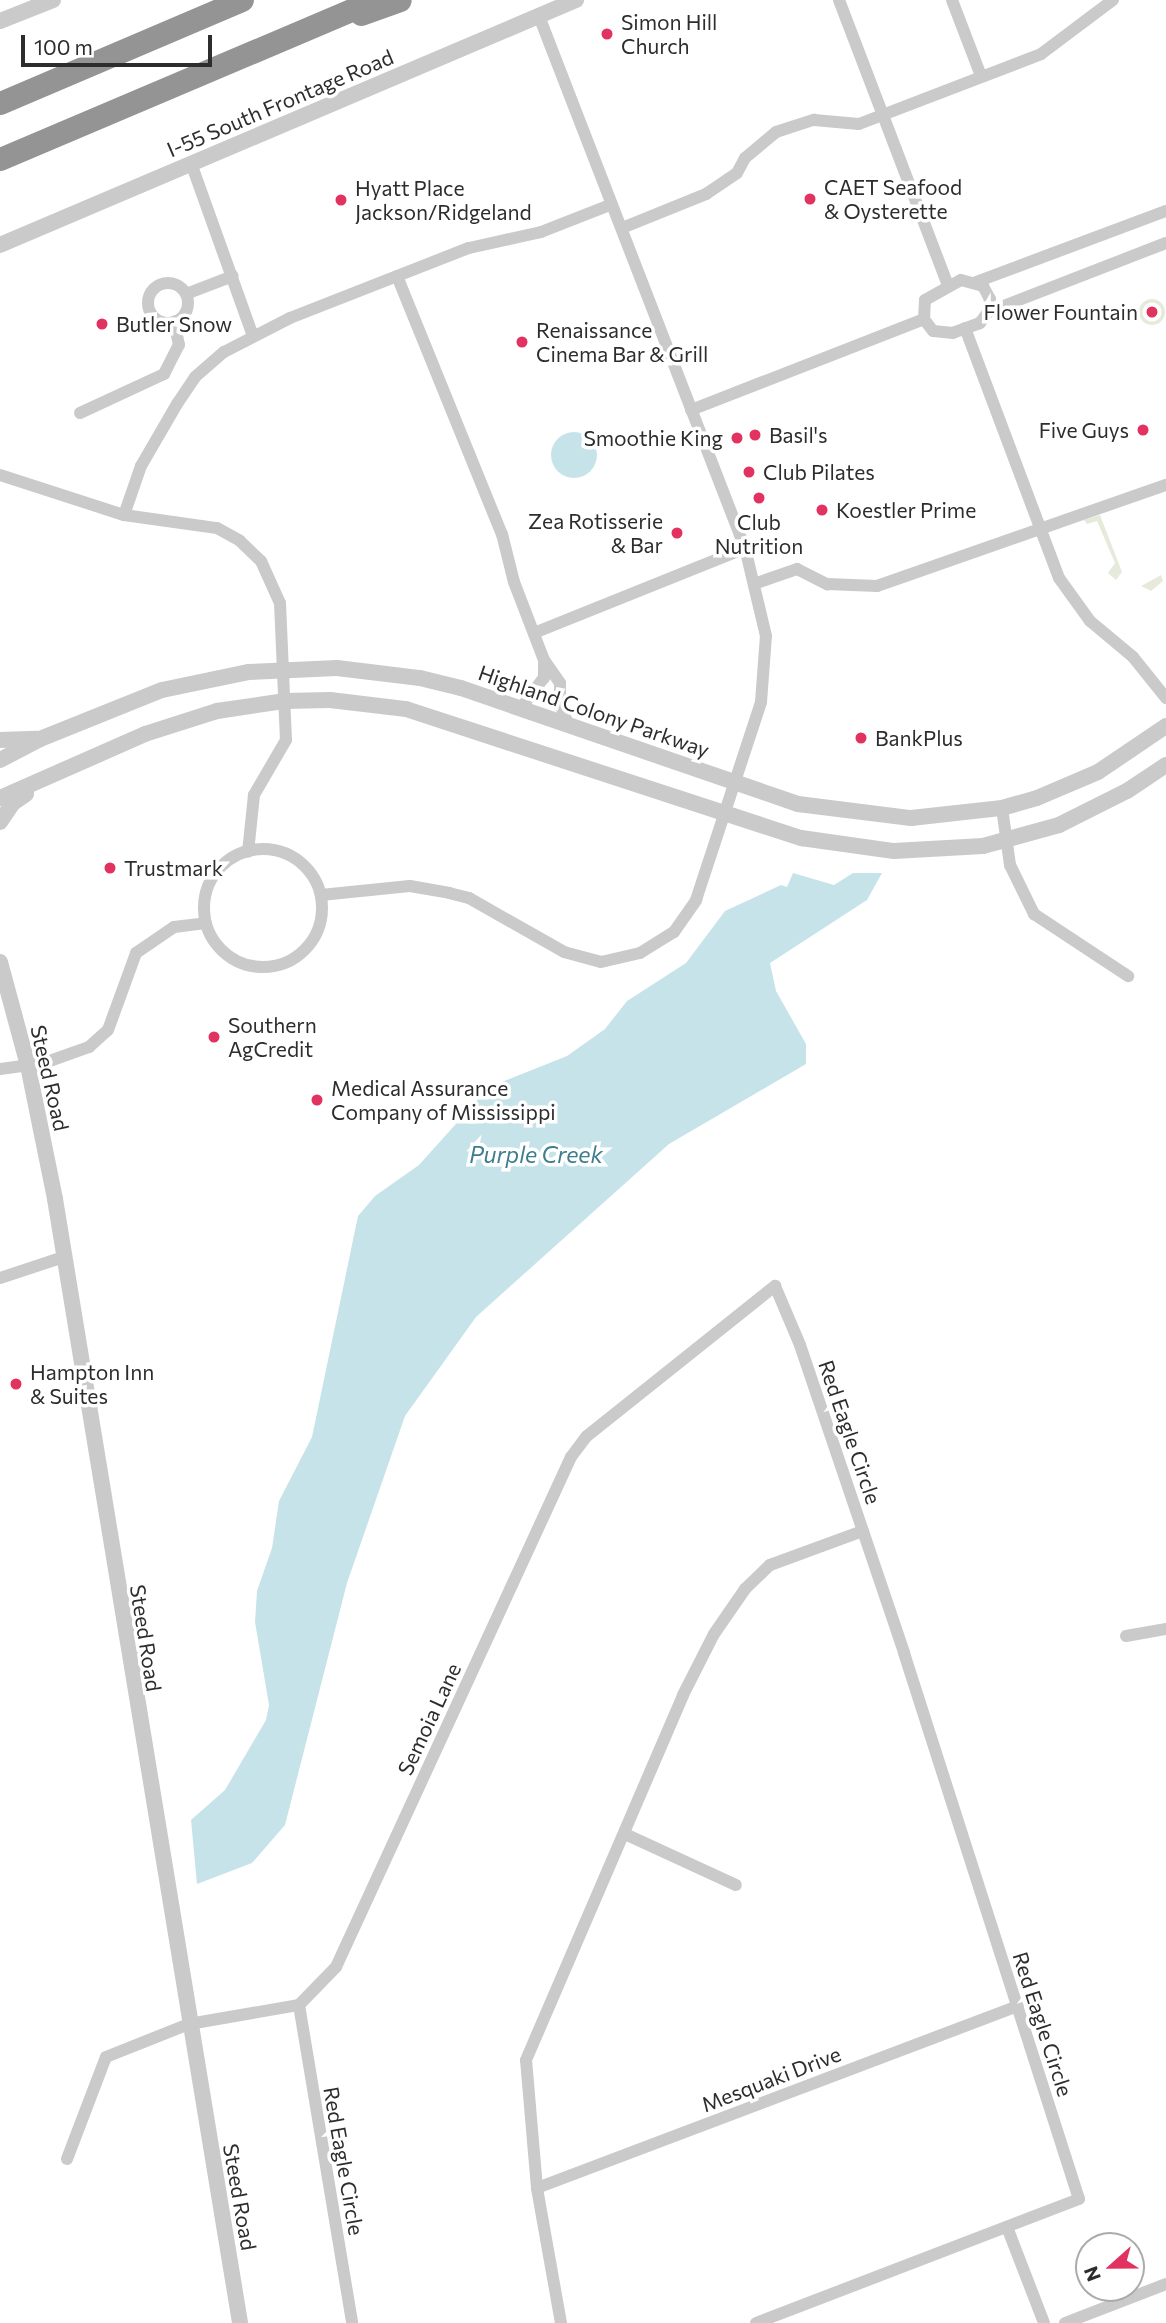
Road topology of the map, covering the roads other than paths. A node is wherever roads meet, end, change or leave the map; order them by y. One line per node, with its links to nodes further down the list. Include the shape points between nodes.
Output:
1 (52, 0): 10 (street)
2 (242, 0): 13 (highway)
3 (374, 0): 11 (highway)
4 (400, 0): 11 (highway)
5 (576, 0): 9 (street, I-55 South Frontage Road)
6 (839, 0): 14 (street)
7 (952, 0): 12 (street)
8 (1113, 0): 12 (street, via 1049,49)
9 (539, 16): 16 (street, I-55 South Frontage Road); 17 (street)
10 (0, 21)
11 (246, 55): 15 (highway)
12 (981, 76): 14 (street)
13 (0, 103)
14 (883, 115): 19 (street, via 859,124 814,120 791,125 762,142 737,173 706,194); 25 (street)
15 (0, 159)
16 (191, 163): 21 (street, I-55 South Frontage Road); 22 (street)
17 (610, 205): 19 (street); 23 (street, via 541,232 491,241)
18 (1166, 211): 24 (street)
19 (622, 228): 32 (street)
20 (1166, 243): 27 (street)
21 (0, 245)
22 (233, 276): 26 (street); 31 (street)
23 (397, 276): 31 (street); 40 (street, via 502,534)
24 (976, 282): 25 (street); 27 (street, via 989,295)
25 (948, 285): 28 (street, via 925,300)
26 (186, 294): 29 (street, via 188,309); 29 (street, via 179,286 166,283 150,294 148,307 155,318)
27 (988, 312): 30 (street, via 980,323)
28 (923, 319): 30 (street, via 940,334); 32 (street)
29 (174, 322): 33 (street, via 179,345 164,374)
30 (965, 328): 37 (street)
31 (253, 336): 36 (street, via 195,377 141,466)
32 (691, 410): 38 (street)
33 (80, 413)
34 (0, 475): 36 (street)
35 (1166, 485): 37 (street)
36 (124, 515): 42 (street, via 217,528 252,551 277,591)
37 (1041, 527): 39 (street, via 877,586 827,583 797,569); 43 (street, via 1072,600 1133,657)
38 (745, 548): 39 (street); 40 (street)
39 (754, 584): 53 (street, via 766,636 765,681)
40 (534, 633): 41 (street)
41 (544, 660): 45 (street, via 544,678); 46 (street, via 560,683 560,704)
42 (283, 669): 44 (street); 45 (street, Highland Colony Parkway, via 337,668 420,678); 48 (street, Highland Colony Parkway, via 162,690)
43 (1166, 698)
44 (285, 701): 52 (street, via 217,711 145,734); 56 (street, via 362,703 446,719); 59 (street, via 286,740 254,795)
45 (521, 708): 46 (street, Highland Colony Parkway)
46 (568, 724): 53 (street, Highland Colony Parkway)
47 (1166, 726): 55 (street, Highland Colony Parkway, via 1098,772 1037,799)
48 (40, 739): 49 (street); 50 (street, Highland Colony Parkway)
49 (0, 740)
50 (0, 760)
51 (1166, 765): 58 (street, via 1127,791 1059,824)
52 (53, 776): 54 (street); 57 (street, via 13,803)
53 (733, 780): 55 (street, Highland Colony Parkway, via 797,804 851,814 911,818); 56 (street)
54 (0, 798)
55 (1002, 808): 58 (street)
56 (725, 815): 58 (street, via 800,838 861,849 934,850); 60 (street, via 696,900 674,932 640,953 601,962 564,952 469,898 449,893 410,886)
57 (0, 822)
58 (1007, 839): 63 (street, via 1010,865 1034,914)
59 (248, 852): 60 (street, via 273,849 296,859); 61 (street, via 216,873 206,895)
60 (321, 895): 61 (street, via 321,921 311,945 267,967 233,959 215,941)
61 (206, 923): 64 (street, via 174,927 136,953 108,1030 89,1047)
62 (0, 962): 64 (street, Steed Road)
63 (1128, 976)
64 (28, 1066): 65 (street); 66 (street, Steed Road)
65 (0, 1069)
66 (64, 1257): 67 (street); 76 (street, Steed Road)
67 (0, 1278)
68 (800, 1345): 69 (street, Red Eagle Circle); 74 (street, Semoia Lane, via 775,1286 587,1436 571,1457 336,1966)
69 (863, 1531): 72 (street, Red Eagle Circle, via 770,1564 745,1589 683,1695); 75 (street, Red Eagle Circle)
70 (1166, 1629): 71 (street)
71 (1125, 1636)
72 (625, 1834): 73 (street); 78 (street, Red Eagle Circle, via 526,2060)
73 (736, 1885)
74 (299, 2005): 76 (street); 82 (street, Red Eagle Circle)
75 (1018, 2006): 78 (street, Mesquaki Drive); 79 (street, Red Eagle Circle, via 1079,2199)
76 (189, 2024): 77 (street, via 106,2057); 81 (street, Steed Road)
77 (67, 2159)
78 (537, 2188): 83 (street)
79 (1007, 2227): 84 (street, Red Eagle Circle); 85 (street)
80 (1166, 2284): 86 (street)
81 (240, 2323)
82 (352, 2323)
83 (561, 2323)
84 (756, 2323)
85 (1044, 2323)
86 (1065, 2323)

